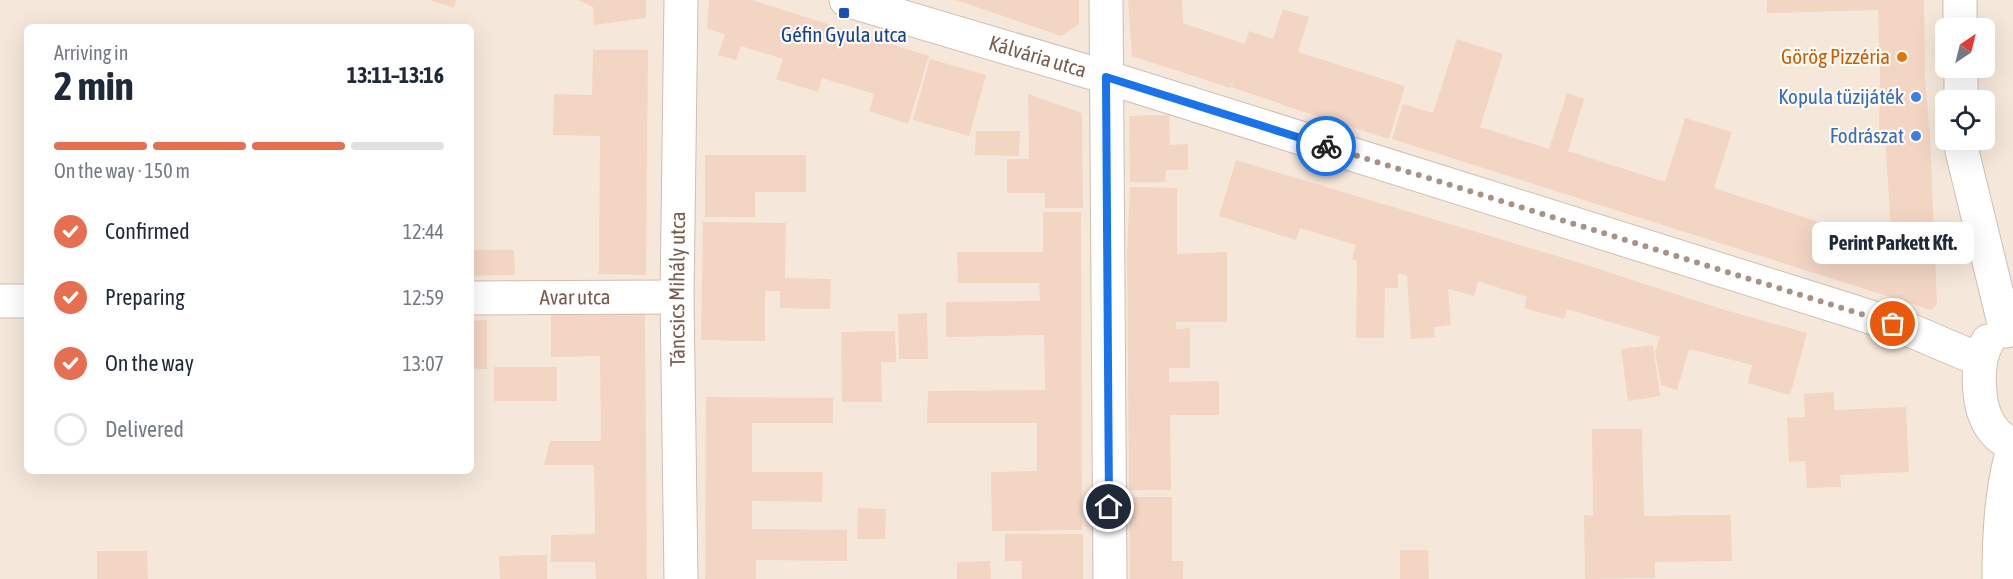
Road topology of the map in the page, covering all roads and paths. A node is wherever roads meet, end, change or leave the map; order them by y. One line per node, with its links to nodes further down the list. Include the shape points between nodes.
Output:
1 (681, 0): 8 (street, Táncsics Mihály utca)
2 (846, 0): 6 (street, Kálvária utca)
3 (1106, 0): 6 (street)
4 (1960, 0): 5 (street)
5 (1960, 18)
6 (1106, 77): 13 (street, Kálvária utca, via 1856,312); 16 (street)
7 (1962, 150): 12 (street)
8 (677, 297): 9 (street, Avar utca); 15 (street, Táncsics Mihály utca)
9 (474, 298)
10 (0, 301): 11 (street)
11 (24, 301)
12 (2009, 331): 13 (street, via 1989,340)
13 (1980, 360): 14 (street, via 1981,399 1989,426)
14 (2013, 447): 17 (street, via 2003,488)
15 (681, 579)
16 (1110, 579)
17 (1999, 579)

